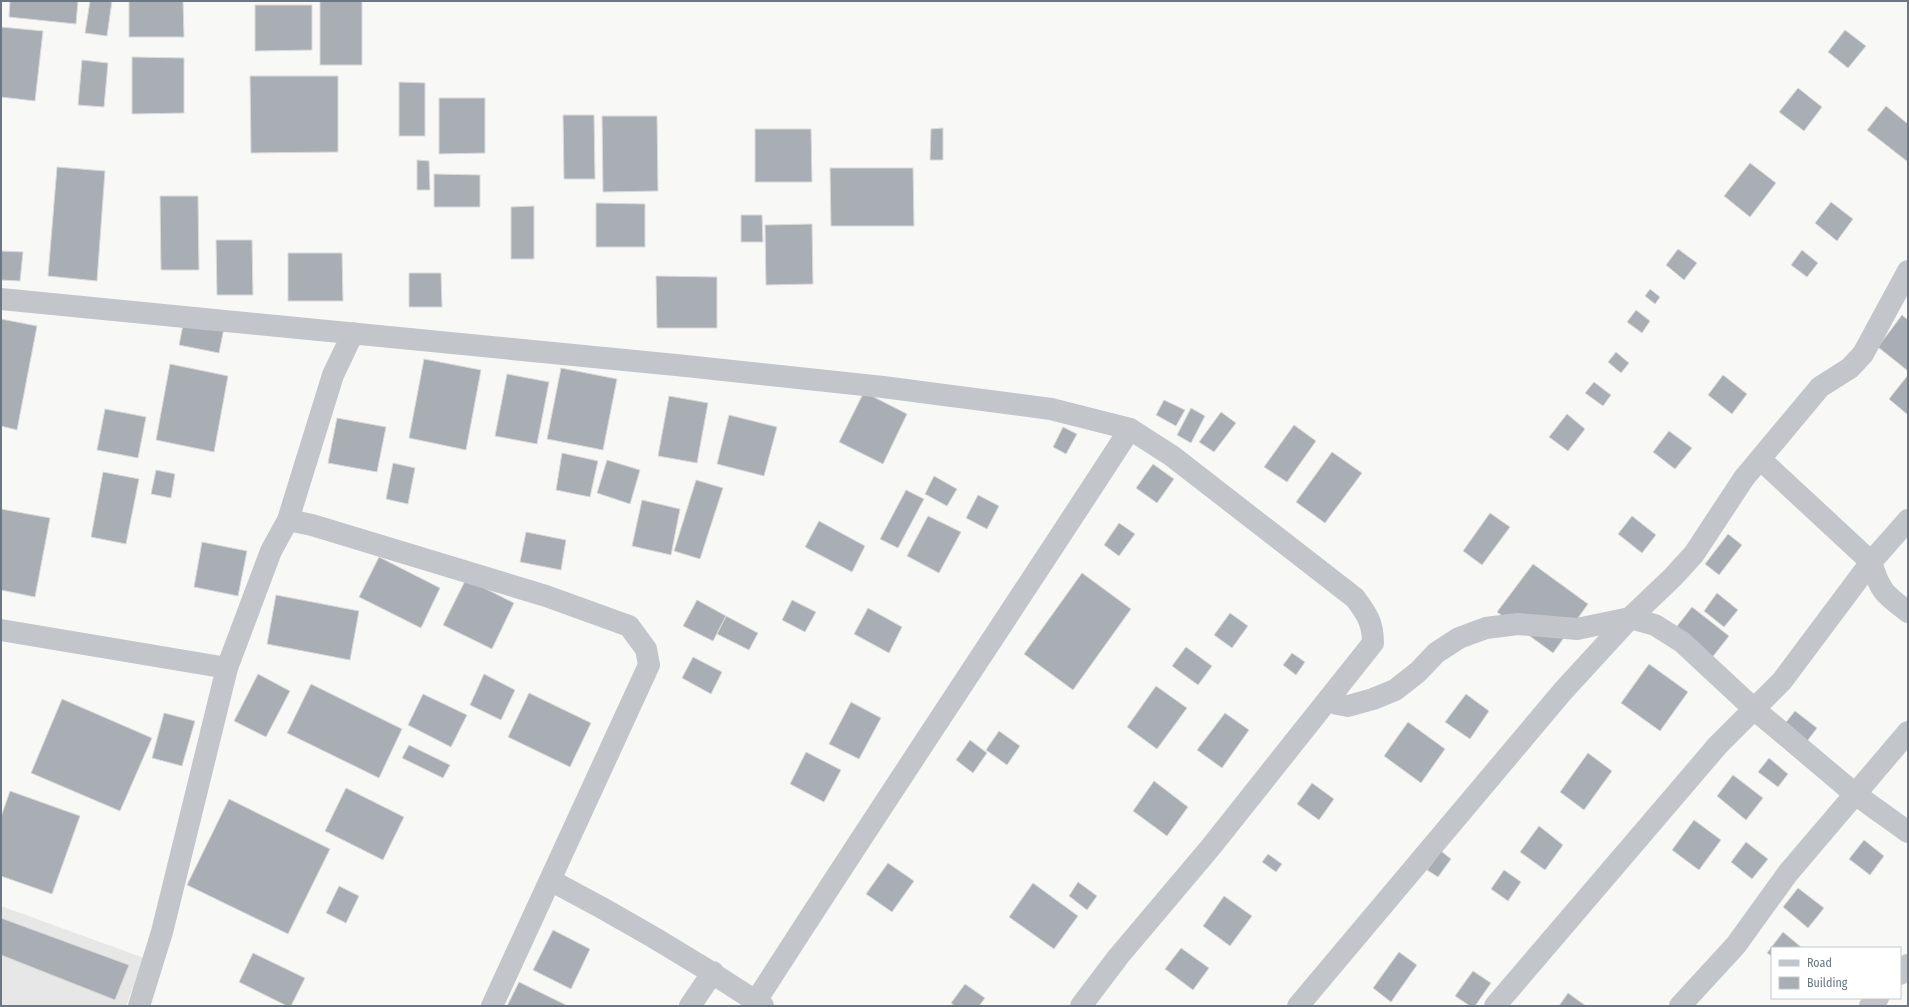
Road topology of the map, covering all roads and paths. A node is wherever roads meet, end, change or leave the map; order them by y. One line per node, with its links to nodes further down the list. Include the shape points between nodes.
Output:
1 (1908, 271): 5 (street, via 1863,354 1850,368 1820,387)
2 (1, 299): 3 (street)
3 (352, 333): 4 (street, via 883,387 1051,409); 6 (street, via 333,375)
4 (1130, 429): 13 (street, via 1172,456 1250,516 1355,598 1366,612 1373,628 1373,643); 22 (street, via 987,650 863,834)
5 (1760, 459): 8 (street); 10 (street, via 1744,478 1694,554)
6 (288, 520): 12 (street, via 271,551); 18 (street, via 546,596 599,615 629,626 646,649 649,665)
7 (1908, 520): 8 (street)
8 (1871, 562): 9 (street, via 1878,585 1886,596); 14 (street, via 1782,681)
9 (1908, 612)
10 (1630, 618): 13 (street, via 1577,629 1518,624 1486,628 1459,638 1436,654 1395,690 1348,706); 14 (street, via 1656,625 1682,642); 27 (street, via 1563,691)
11 (1, 630): 12 (street)
12 (227, 668): 23 (street, via 162,932)
13 (1328, 700): 26 (street, via 1210,848 1118,956)
14 (1754, 709): 16 (street); 28 (street, via 1718,745)
15 (1908, 732): 16 (street)
16 (1855, 794): 17 (street); 29 (street, via 1788,873 1736,945)
17 (1908, 832)
18 (550, 880): 20 (street, via 612,912); 24 (street)
19 (1908, 965): 21 (street)
20 (713, 972): 22 (street); 25 (street)
21 (1901, 973)
22 (759, 1004)
23 (140, 1006)
24 (492, 1006)
25 (690, 1006)
26 (1081, 1006)
27 (1298, 1006)
28 (1495, 1006)
29 (1680, 1006)

